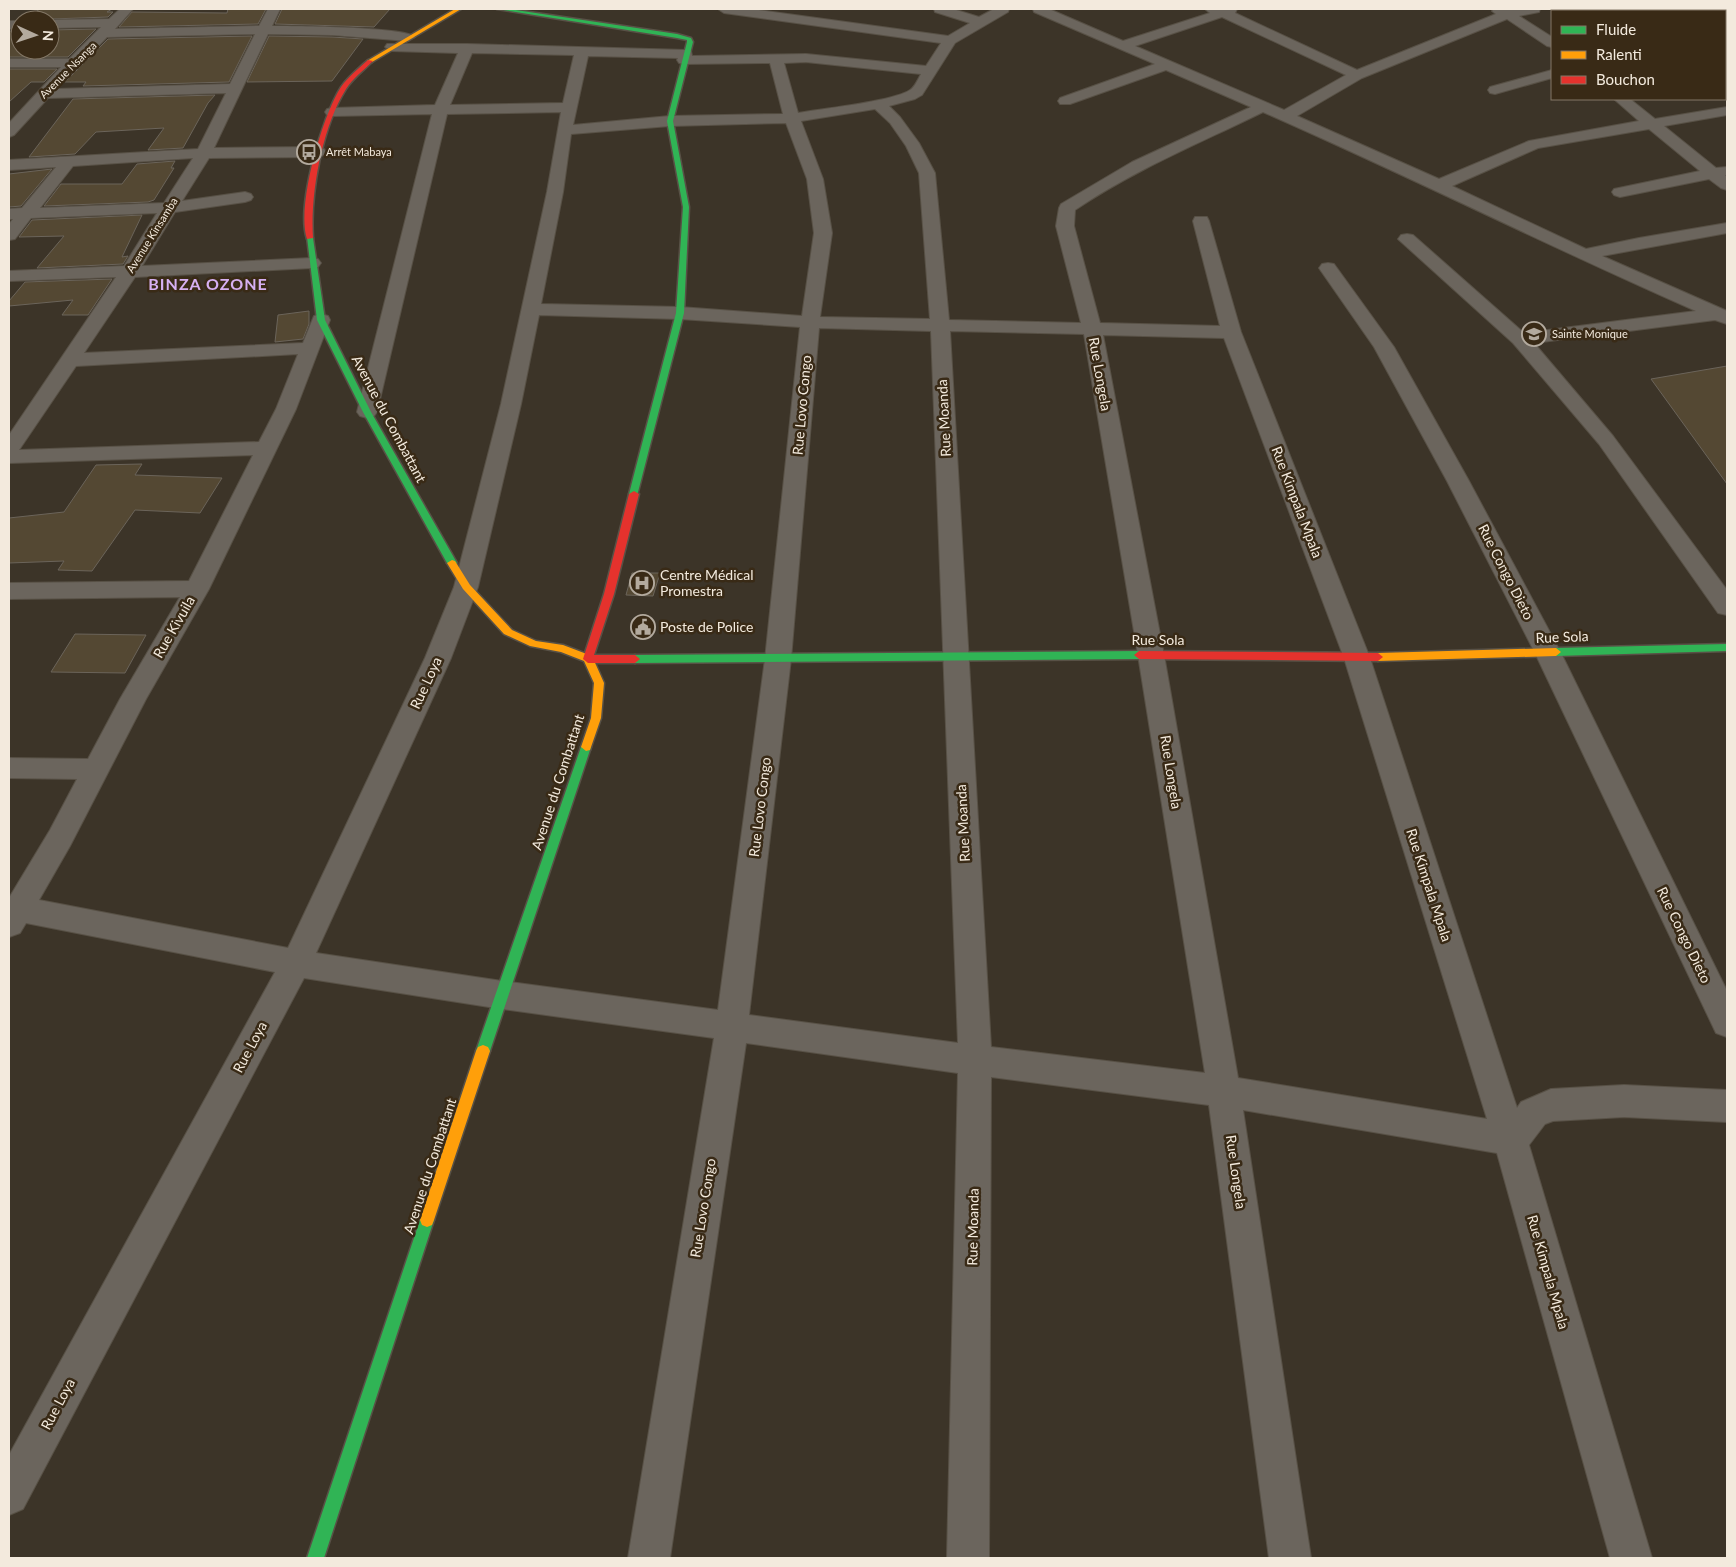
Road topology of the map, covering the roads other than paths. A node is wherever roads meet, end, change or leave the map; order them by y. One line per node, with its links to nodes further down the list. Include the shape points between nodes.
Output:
1 (127, 9): 15 (street, Avenue Nsanga)
2 (274, 9): 16 (street, Avenue Kinsamba)
3 (458, 9): 17 (street, Avenue du Combattant)
4 (500, 9): 24 (street, via 684,37 690,42)
5 (724, 9): 18 (street)
6 (940, 9): 13 (street)
7 (1002, 9): 13 (street)
8 (1039, 9): 21 (street)
9 (1490, 9): 12 (street)
10 (1534, 9): 12 (street)
11 (1224, 10): 21 (street); 31 (street)
12 (1508, 14): 19 (street); 31 (street)
13 (981, 22): 18 (street)
14 (60, 25): 15 (street)
15 (109, 28): 16 (street); 27 (street, Avenue Nsanga)
16 (263, 30): 17 (street); 32 (street, Avenue Kinsamba)
17 (408, 37): 20 (street, Avenue du Combattant)
18 (950, 40): 29 (street)
19 (1551, 42)
20 (392, 46): 22 (street); 44 (street, Avenue du Combattant, via 359,71 344,88)
21 (1121, 46): 28 (street)
22 (467, 48): 23 (street); 41 (street)
23 (582, 52): 24 (street); 40 (street, Rue Loya)
24 (685, 57): 25 (street); 46 (street)
25 (776, 59): 29 (street, via 820,59); 45 (street, Rue Lovo Congo)
26 (9, 62): 27 (street)
27 (74, 63): 34 (street, Avenue Nsanga)
28 (1166, 65): 36 (street); 42 (street)
29 (930, 71): 37 (street, via 917,92)
30 (1551, 74): 33 (street)
31 (1357, 75): 42 (street)
32 (236, 88): 34 (street); 51 (street, Avenue Kinsamba)
33 (1495, 90)
34 (44, 94): 39 (street, Avenue Nsanga)
35 (1622, 100): 47 (street)
36 (1066, 101)
37 (878, 104): 45 (street); 76 (street, Rue Moanda, via 914,146 926,173)
38 (17, 106): 39 (street)
39 (33, 106): 49 (street, Avenue Nsanga)
40 (570, 107): 41 (street); 48 (street, Rue Loya)
41 (441, 109): 44 (street); 82 (street)
42 (1273, 111): 56 (street); 77 (street, Rue Longela, via 1180,144 1087,194 1068,208 1065,226)
43 (1727, 111): 47 (street)
44 (332, 112): 50 (street, Avenue du Combattant)
45 (792, 118): 46 (street); 75 (street, Rue Lovo Congo, via 814,180 823,233)
46 (670, 121): 48 (street); 72 (street, via 686,207)
47 (1652, 124): 54 (street); 56 (street, via 1534,144)
48 (564, 130): 71 (street, Rue Loya)
49 (9, 132)
50 (318, 152): 51 (street); 67 (street, Avenue du Combattant, via 306,224)
51 (204, 153): 52 (street); 59 (street, Avenue Kinsamba)
52 (68, 162): 53 (street); 60 (street)
53 (9, 164)
54 (1719, 172): 55 (street); 57 (street)
55 (1727, 185)
56 (1437, 186): 66 (street)
57 (1620, 192)
58 (245, 197): 59 (street)
59 (169, 208): 60 (street); 69 (street, Avenue Kinsamba)
60 (27, 212): 61 (street); 64 (street)
61 (9, 214)
62 (1201, 221): 78 (street, Rue Kimpala Mpala)
63 (1727, 228): 66 (street)
64 (9, 235)
65 (1407, 238): 79 (street)
66 (1584, 255): 73 (street)
67 (312, 262): 69 (street); 74 (street, Avenue du Combattant)
68 (1328, 268): 91 (street, Rue Congo Dieto, via 1384,347)
69 (129, 272): 70 (street); 81 (street, Avenue Kinsamba)
70 (9, 276)
71 (532, 310): 72 (street); 86 (street, Rue Loya)
72 (680, 313): 75 (street); 95 (street, via 609,594)
73 (1724, 315): 79 (street)
74 (321, 320): 80 (street, Rue Kivuila); 82 (street, Avenue du Combattant)
75 (810, 322): 76 (street); 96 (street, Rue Lovo Congo)
76 (940, 325): 77 (street); 93 (street, Rue Moanda)
77 (1092, 328): 78 (street); 92 (street, Rue Longela)
78 (1231, 332): 94 (street, Rue Kimpala Mpala)
79 (1520, 338): 89 (street, via 1606,440)
80 (310, 348): 81 (street); 83 (street, Rue Kivuila)
81 (69, 360): 84 (street, Avenue Kinsamba)
82 (367, 412): 86 (street, Avenue du Combattant)
83 (267, 448): 85 (street); 88 (street, Rue Kivuila)
84 (9, 450)
85 (9, 457)
86 (466, 587): 95 (street, Avenue du Combattant, via 508,632 534,644 563,649); 100 (street, Rue Loya, via 438,658)
87 (9, 590): 88 (street)
88 (196, 590): 98 (street, Rue Kivuila)
89 (1727, 606)
90 (1727, 647): 91 (street, Rue Sola)
91 (1548, 652): 94 (street, Rue Sola); 102 (street, Rue Congo Dieto)
92 (1151, 655): 93 (street, Rue Sola); 94 (street, Rue Sola); 105 (street, Rue Longela)
93 (955, 657): 96 (street, Rue Sola); 104 (street, Rue Moanda)
94 (1357, 658): 107 (street, Rue Kimpala Mpala)
95 (588, 659): 96 (street, Rue Sola); 101 (street, Avenue du Combattant, via 599,683 596,718)
96 (778, 659): 103 (street, Rue Lovo Congo)
97 (9, 768): 98 (street)
98 (95, 769): 99 (street, Rue Kivuila)
99 (14, 917): 100 (street)
100 (296, 963): 101 (street); 108 (street, Rue Loya)
101 (502, 995): 103 (street); 109 (street, Avenue du Combattant)
102 (1727, 1023)
103 (732, 1026): 104 (street); 110 (street, Rue Lovo Congo)
104 (975, 1060): 105 (street); 111 (street, Rue Moanda)
105 (1224, 1091): 107 (street); 112 (street, Rue Longela)
106 (1727, 1106): 107 (street, via 1624,1101 1551,1105 1533,1113)
107 (1510, 1139): 113 (street, Rue Kimpala Mpala)
108 (9, 1496)
109 (315, 1558)
110 (649, 1558)
111 (968, 1558)
112 (1290, 1558)
113 (1631, 1558)

